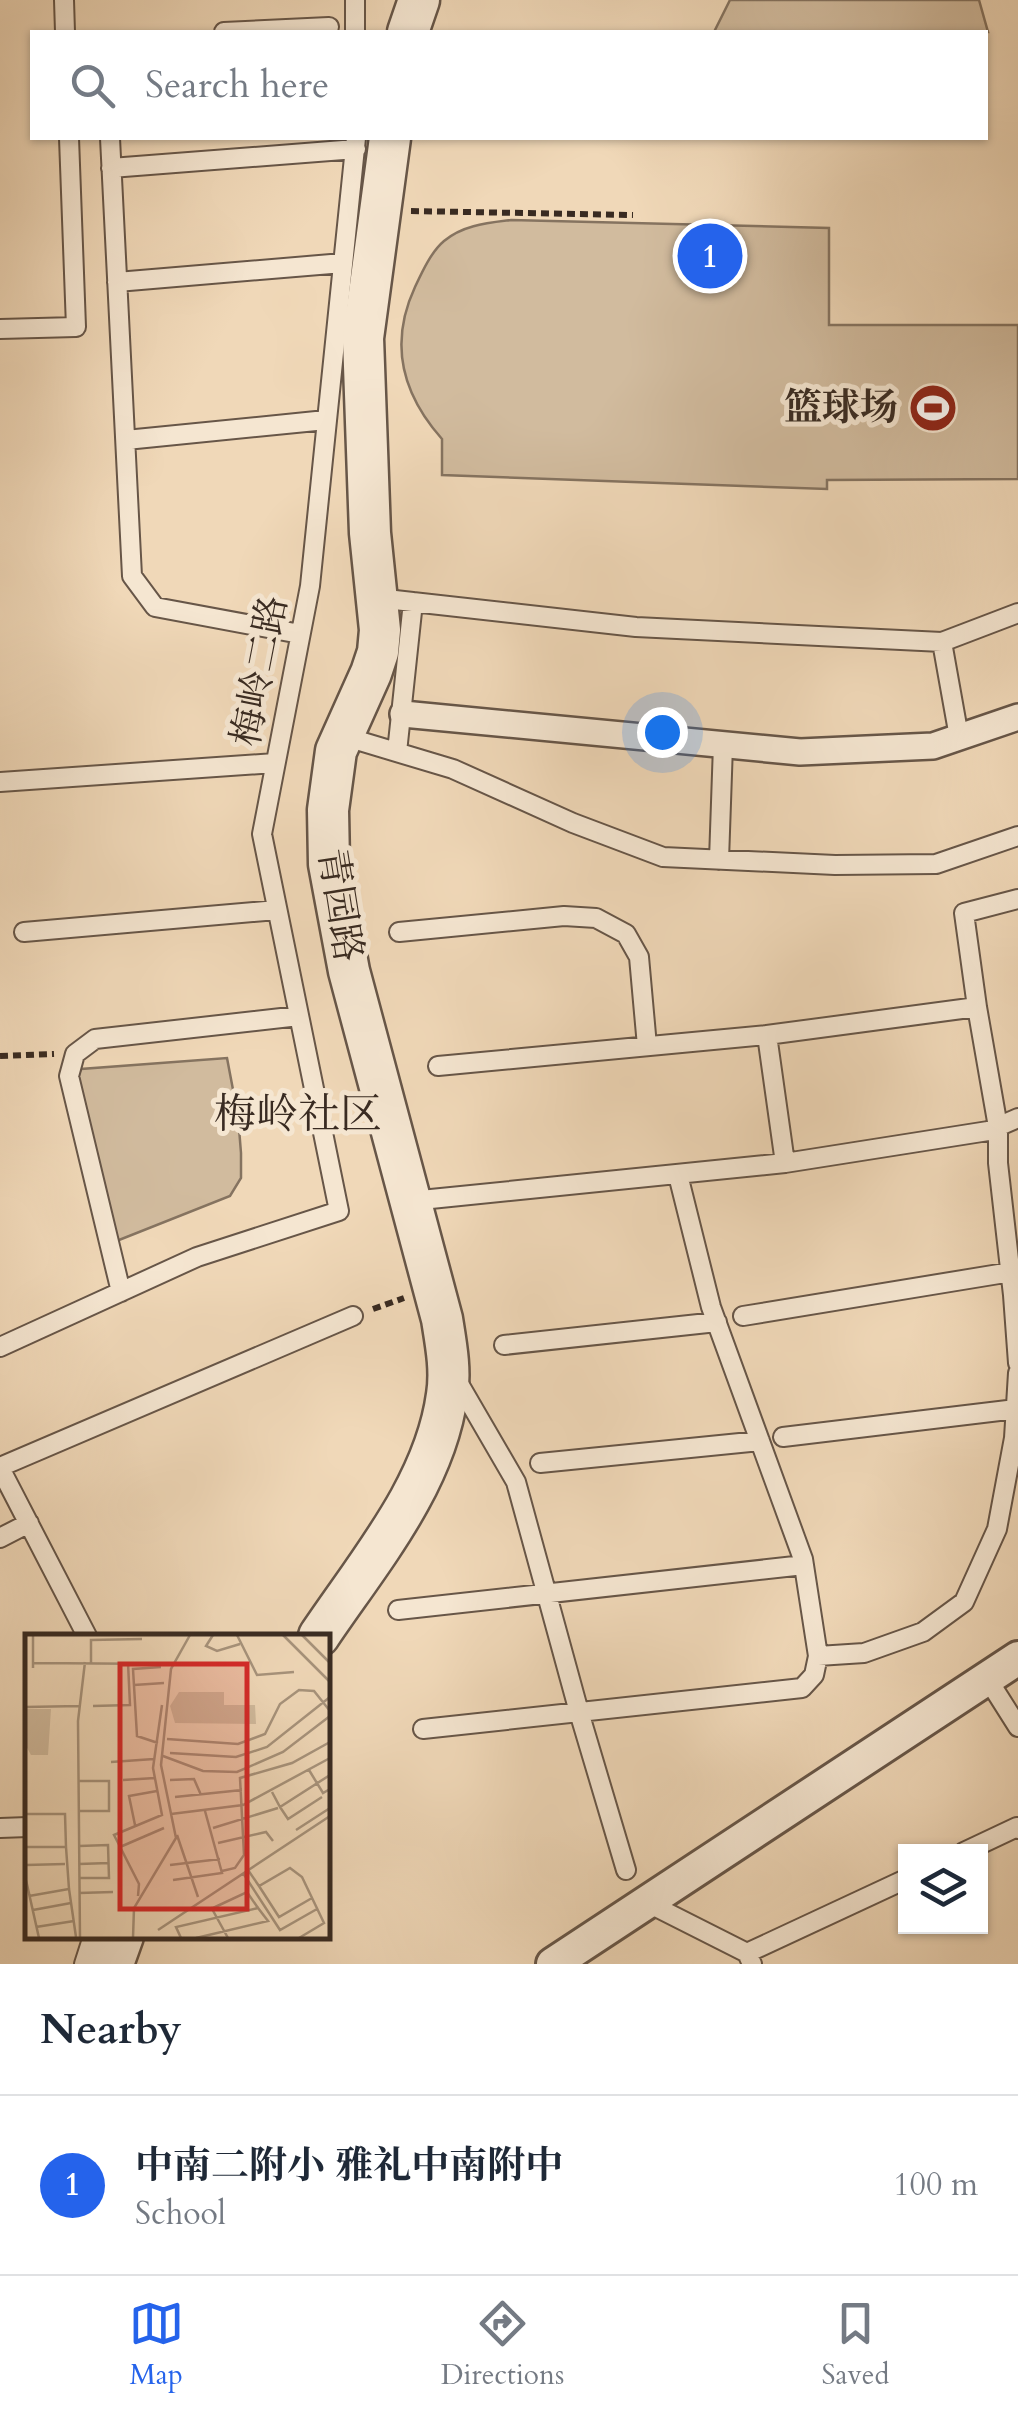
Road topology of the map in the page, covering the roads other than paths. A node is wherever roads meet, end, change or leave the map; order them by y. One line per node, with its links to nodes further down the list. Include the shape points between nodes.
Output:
1 (64, 0): 4 (lane)
2 (355, 0): 6 (lane)
3 (329, 28): 5 (lane)
4 (65, 30)
5 (276, 30)
6 (355, 30)
7 (69, 140): 13 (lane, via 76,327)
8 (110, 140): 10 (lane)
9 (367, 141): 10 (lane); 11 (lane, 梅岭二路); 16 (street, 青园路, via 380,210 363,338 370,533)
10 (111, 168): 12 (lane)
11 (343, 262): 12 (lane); 14 (lane, 梅岭二路)
12 (118, 282): 15 (lane)
13 (0, 329)
14 (326, 420): 15 (lane); 18 (lane, 梅岭二路)
15 (126, 440): 18 (lane, via 132,576 156,607)
16 (395, 600): 19 (lane, via 636,626); 20 (lane); 22 (street, 青园路)
17 (1018, 613): 19 (lane)
18 (300, 634): 26 (lane, 梅岭二路)
19 (942, 642): 23 (lane)
20 (403, 714): 24 (street); 25 (lane)
21 (1018, 717): 23 (street)
22 (343, 736): 25 (lane); 43 (street, 青园路, via 328,810 329,864 349,970)
23 (959, 737): 24 (street, via 933,746 800,752)
24 (723, 745): 29 (lane)
25 (398, 752): 29 (lane, via 664,857)
26 (276, 763): 27 (lane); 31 (lane, 梅岭二路, via 262,834)
27 (0, 782)
28 (1018, 836): 29 (lane, via 936,864)
29 (719, 860)
30 (1018, 899): 34 (lane, via 964,913)
31 (278, 910): 32 (lane); 35 (lane, 梅岭二路)
32 (24, 932)
33 (399, 932): 37 (lane, via 596,918 626,934 640,956)
34 (977, 1008): 36 (lane); 40 (lane)
35 (300, 1016): 45 (lane, 梅岭二路, via 339,1211 197,1257); 45 (lane, via 95,1040 75,1054 70,1076)
36 (767, 1034): 37 (lane); 41 (lane)
37 (647, 1046): 38 (lane)
38 (438, 1066)
39 (1018, 1118): 40 (lane)
40 (998, 1127): 41 (lane); 44 (lane)
41 (785, 1163): 42 (lane)
42 (678, 1175): 43 (lane); 48 (lane)
43 (411, 1201): 51 (street, 青园路)
44 (1014, 1271): 47 (lane); 52 (lane)
45 (121, 1292): 50 (lane)
46 (353, 1316): 58 (lane)
47 (743, 1316)
48 (717, 1322): 49 (lane); 56 (lane)
49 (504, 1345)
50 (0, 1347)
51 (447, 1363): 62 (lane, via 516,1482); 65 (street, 青园路, via 448,1392 429,1465)
52 (1018, 1363)
53 (1018, 1373): 54 (lane)
54 (1017, 1408): 55 (lane); 66 (lane, via 997,1529 964,1602 923,1632 864,1653)
55 (783, 1437)
56 (760, 1441): 57 (lane); 61 (lane)
57 (540, 1463)
58 (0, 1467): 59 (lane)
59 (29, 1523): 60 (lane); 64 (lane)
60 (0, 1538)
61 (804, 1566): 62 (lane); 66 (lane)
62 (547, 1594): 63 (lane); 69 (lane)
63 (398, 1610)
64 (87, 1634)
65 (320, 1634)
66 (818, 1656): 69 (lane, via 802,1688)
67 (1018, 1658): 68 (street)
68 (987, 1678): 70 (lane); 78 (street)
69 (579, 1712): 71 (lane); 76 (lane)
70 (1018, 1727)
71 (423, 1729)
72 (25, 1827): 73 (lane)
73 (0, 1828)
74 (1018, 1829): 75 (lane)
75 (981, 1844)
76 (626, 1870)
77 (898, 1883): 81 (lane)
78 (646, 1902): 81 (lane); 84 (street)
79 (91, 1939): 82 (lane)
80 (123, 1939): 83 (street)
81 (749, 1959)
82 (84, 1964)
83 (112, 1964)
84 (553, 1964)

